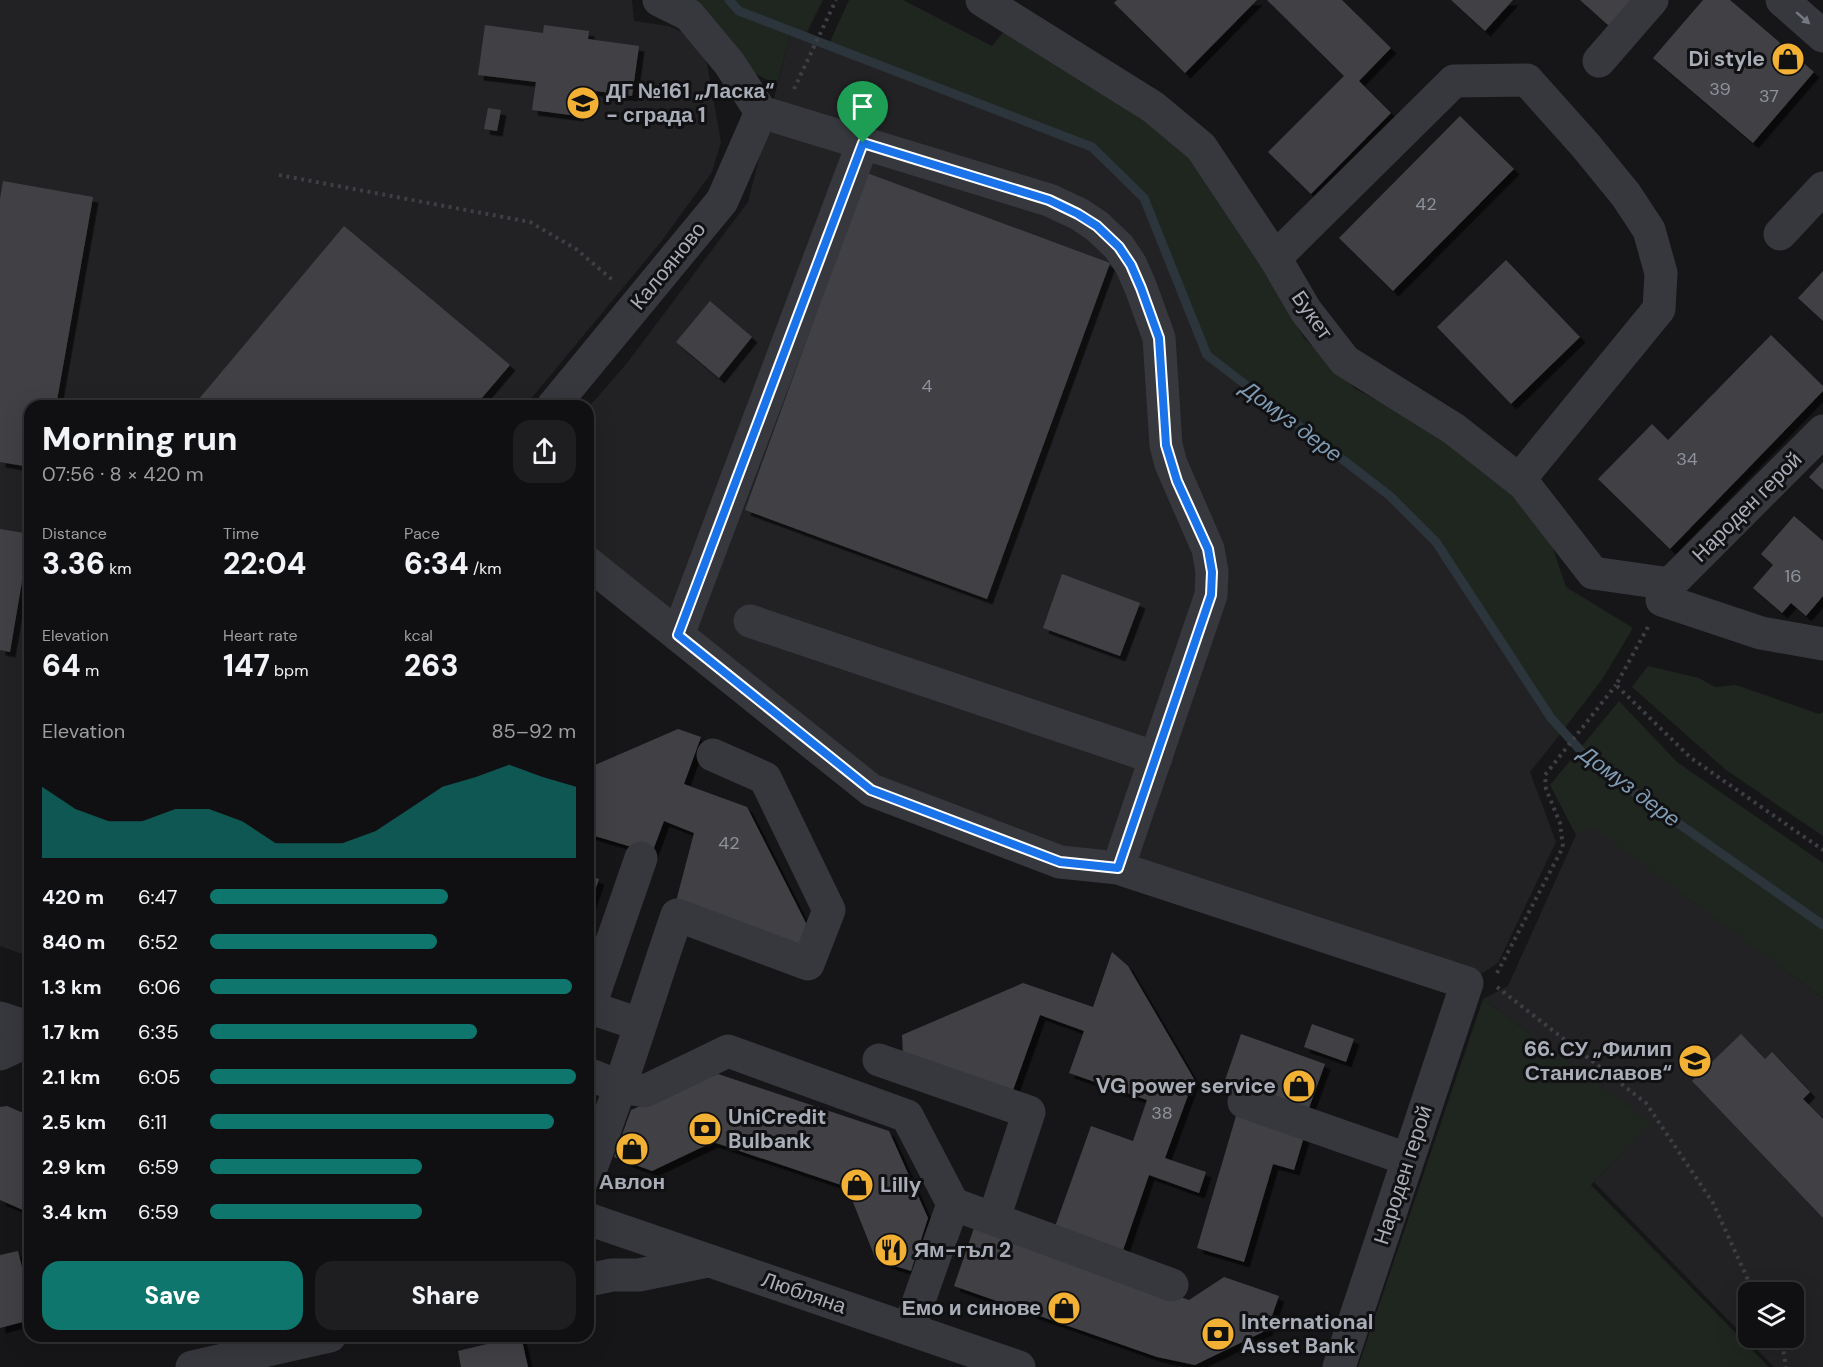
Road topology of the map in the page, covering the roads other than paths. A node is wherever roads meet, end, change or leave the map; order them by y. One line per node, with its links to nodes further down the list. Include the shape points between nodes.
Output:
1 (659, 0): 7 (street, via 689,15 729,63)
2 (982, 0): 11 (street, Букет, via 1153,107 1201,147)
3 (1652, 0): 6 (street)
4 (1782, 0): 5 (street, one-way to 5)
5 (1823, 36)
6 (1599, 61)
7 (761, 112): 8 (street); 12 (street, Калояново, via 722,201)
8 (863, 143): 18 (street); 21 (street, via 1059,205 1097,226 1131,265 1159,338 1170,464 1208,549 1212,572 1211,595)
9 (1823, 188): 10 (street)
10 (1780, 234)
11 (1275, 258): 14 (street, Букет, via 1306,311 1345,361 1454,429); 14 (street, via 1454,81 1527,80 1626,195 1649,230 1660,273 1659,309)
12 (558, 400)
13 (1823, 431): 16 (street, Народен герой)
14 (1519, 480): 16 (street, Букет, via 1593,573)
15 (594, 568): 18 (street)
16 (1666, 592): 19 (street, Букет, via 1761,633)
17 (750, 621): 21 (street)
18 (678, 635): 23 (street, via 871,790 1060,862)
19 (1823, 644)
20 (713, 755): 27 (street, via 765,778 829,910 808,964 677,915)
21 (1156, 758): 23 (street)
22 (641, 858): 24 (street)
23 (1118, 868): 35 (street, Народен герой, via 1467,983)
24 (594, 991)
25 (594, 1010): 27 (street)
26 (0, 1018): 28 (street)
27 (639, 1024): 33 (street)
28 (24, 1026)
29 (24, 1043): 30 (street)
30 (0, 1054)
31 (879, 1060): 38 (street, via 1029,1112)
32 (594, 1076): 33 (street)
33 (621, 1087): 36 (street); 37 (street, via 645,1091 728,1051 907,1116)
34 (1244, 1102): 35 (street)
35 (1407, 1159): 47 (street, Народен герой)
36 (594, 1160)
37 (953, 1204): 38 (street); 43 (street)
38 (994, 1218): 42 (street)
39 (594, 1221): 40 (street, Любляна)
40 (708, 1260): 41 (street, via 639,1275); 43 (street, Любляна)
41 (594, 1279)
42 (1172, 1285)
43 (909, 1329): 46 (street, Любляна)
44 (303, 1342): 45 (street)
45 (192, 1367)
46 (1019, 1367)
47 (1339, 1367)

